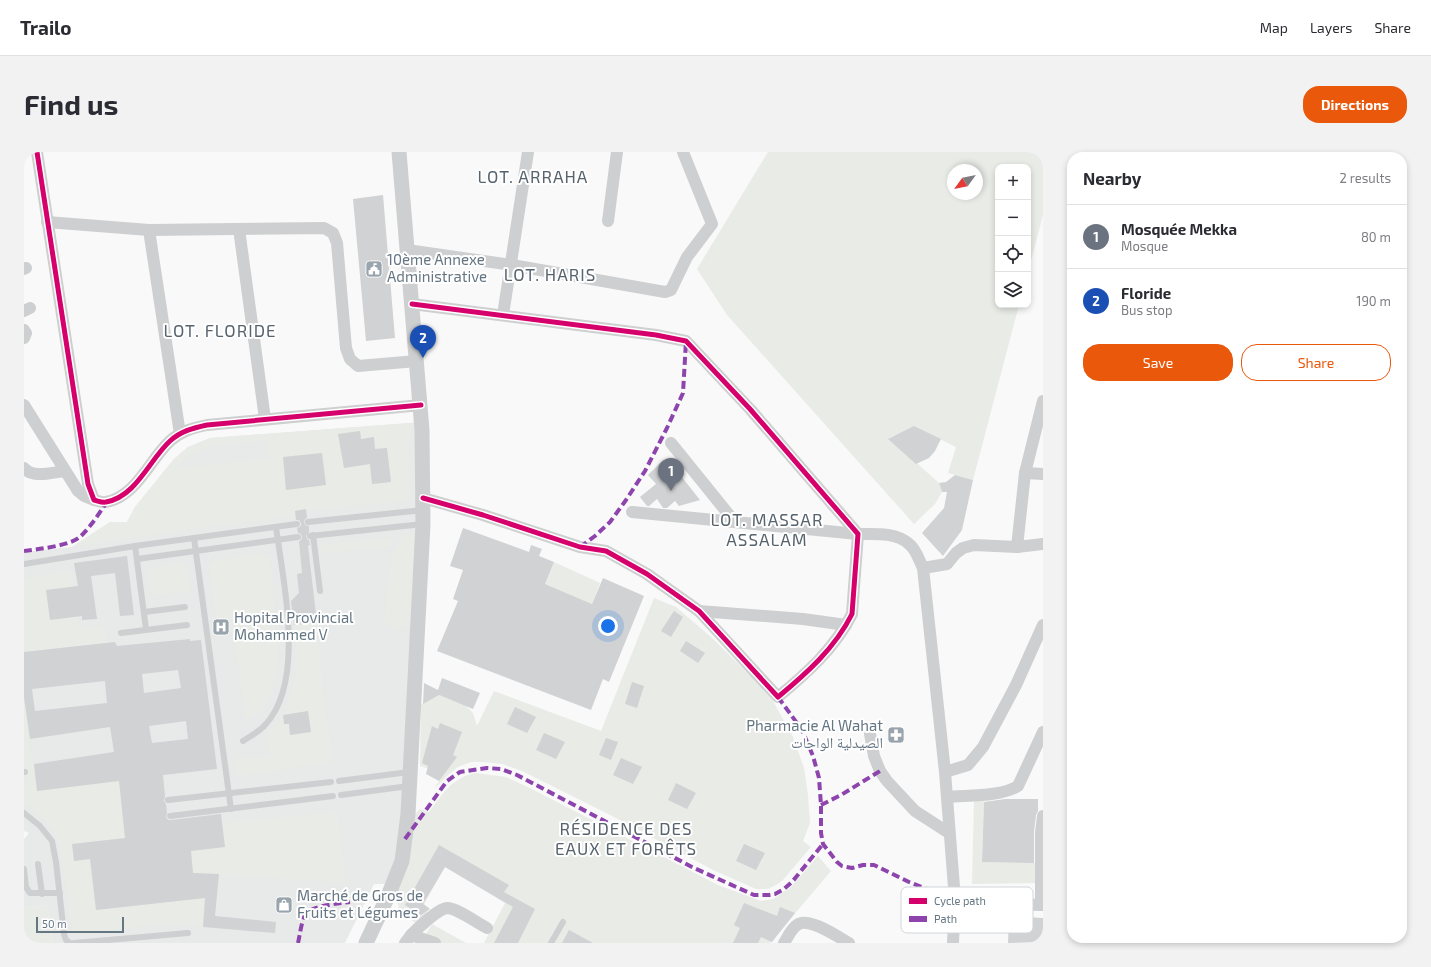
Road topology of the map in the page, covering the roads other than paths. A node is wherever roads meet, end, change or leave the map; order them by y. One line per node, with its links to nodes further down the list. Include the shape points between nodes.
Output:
1 (37, 152): 7 (street)
2 (399, 152): 10 (street)
3 (528, 152): 11 (street)
4 (617, 152): 6 (street)
5 (683, 152): 11 (street, via 712,224 687,257 671,290 665,292)
6 (608, 221)
7 (47, 222): 9 (street); 27 (street, via 88,484)
8 (239, 229): 9 (street); 16 (street, via 324,228 333,233 337,243 346,348 350,359 358,366); 20 (street)
9 (149, 230): 21 (street)
10 (407, 250): 11 (street); 12 (street)
11 (512, 265): 13 (street)
12 (412, 304): 13 (street); 16 (street)
13 (503, 315): 34 (street, via 686,341)
14 (24, 330): 15 (street)
15 (24, 338)
16 (417, 361): 19 (street)
17 (1043, 401): 25 (street)
18 (24, 405): 24 (street)
19 (421, 405): 20 (street); 28 (street)
20 (265, 419): 21 (street, via 206,425 187,429)
21 (180, 434): 27 (street, via 170,441 123,495 106,503)
22 (671, 443): 30 (street)
23 (24, 468): 24 (street, via 32,474)
24 (65, 471): 27 (street, via 78,491)
25 (1025, 473): 26 (street); 40 (street)
26 (1043, 474)
27 (94, 500)
28 (423, 511): 31 (lane); 45 (lane, via 311,536); 47 (street, via 483,515 580,547 606,551 647,574); 58 (street)
29 (632, 512): 30 (street)
30 (734, 521): 34 (street)
31 (308, 522)
32 (297, 524): 33 (lane)
33 (276, 527): 36 (lane); 37 (lane)
34 (858, 534): 44 (street, via 878,534 903,539 910,544); 50 (street, via 852,614)
35 (298, 537): 37 (lane)
36 (194, 538): 39 (lane); 41 (lane)
37 (278, 540): 41 (lane); 56 (lane, via 288,632 286,676 278,706 270,718 257,732)
38 (1043, 544): 40 (street)
39 (135, 546): 42 (lane); 43 (lane)
40 (1017, 547): 44 (street, via 974,545 963,548 947,564)
41 (196, 550): 42 (lane); 61 (lane)
42 (137, 559): 48 (lane)
43 (24, 564)
44 (923, 568): 57 (street)
45 (320, 591)
46 (185, 607): 48 (lane)
47 (699, 611): 50 (street); 50 (street, via 778,697 811,669)
48 (144, 612): 52 (lane)
49 (187, 625): 52 (lane)
50 (846, 625)
51 (1043, 625): 57 (street, via 1016,685 983,747 968,766)
52 (146, 629): 53 (lane)
53 (121, 633)
54 (870, 734): 70 (street, via 874,756 887,781 915,811)
55 (1042, 737): 64 (street, via 1018,786 1010,791)
56 (242, 741)
57 (945, 772): 64 (street)
58 (410, 779): 59 (lane); 62 (lane); 85 (street, via 402,861)
59 (339, 781)
60 (331, 782): 61 (lane)
61 (230, 794): 65 (lane); 66 (lane)
62 (341, 795)
63 (333, 796): 66 (lane)
64 (947, 797): 70 (street)
65 (168, 800)
66 (231, 809): 68 (lane)
67 (24, 813): 74 (lane, via 40,826 52,841)
68 (170, 816)
69 (1043, 816): 76 (street)
70 (949, 833): 73 (street)
71 (38, 864): 75 (lane)
72 (24, 869): 75 (lane, via 28,891)
73 (954, 887)
74 (60, 892): 75 (lane); 83 (lane, via 65,938)
75 (42, 894)
76 (1042, 905)
77 (563, 922): 87 (lane)
78 (487, 928): 81 (street, via 446,908 439,911)
79 (188, 933): 82 (lane)
80 (953, 933): 90 (street)
81 (408, 939): 86 (street)
82 (124, 941): 84 (lane)
83 (70, 943)
84 (74, 943)
85 (366, 943)
86 (435, 943)
87 (551, 943)
88 (784, 943): 89 (street, via 797,925 803,922 811,923)
89 (848, 943)
90 (953, 943)

